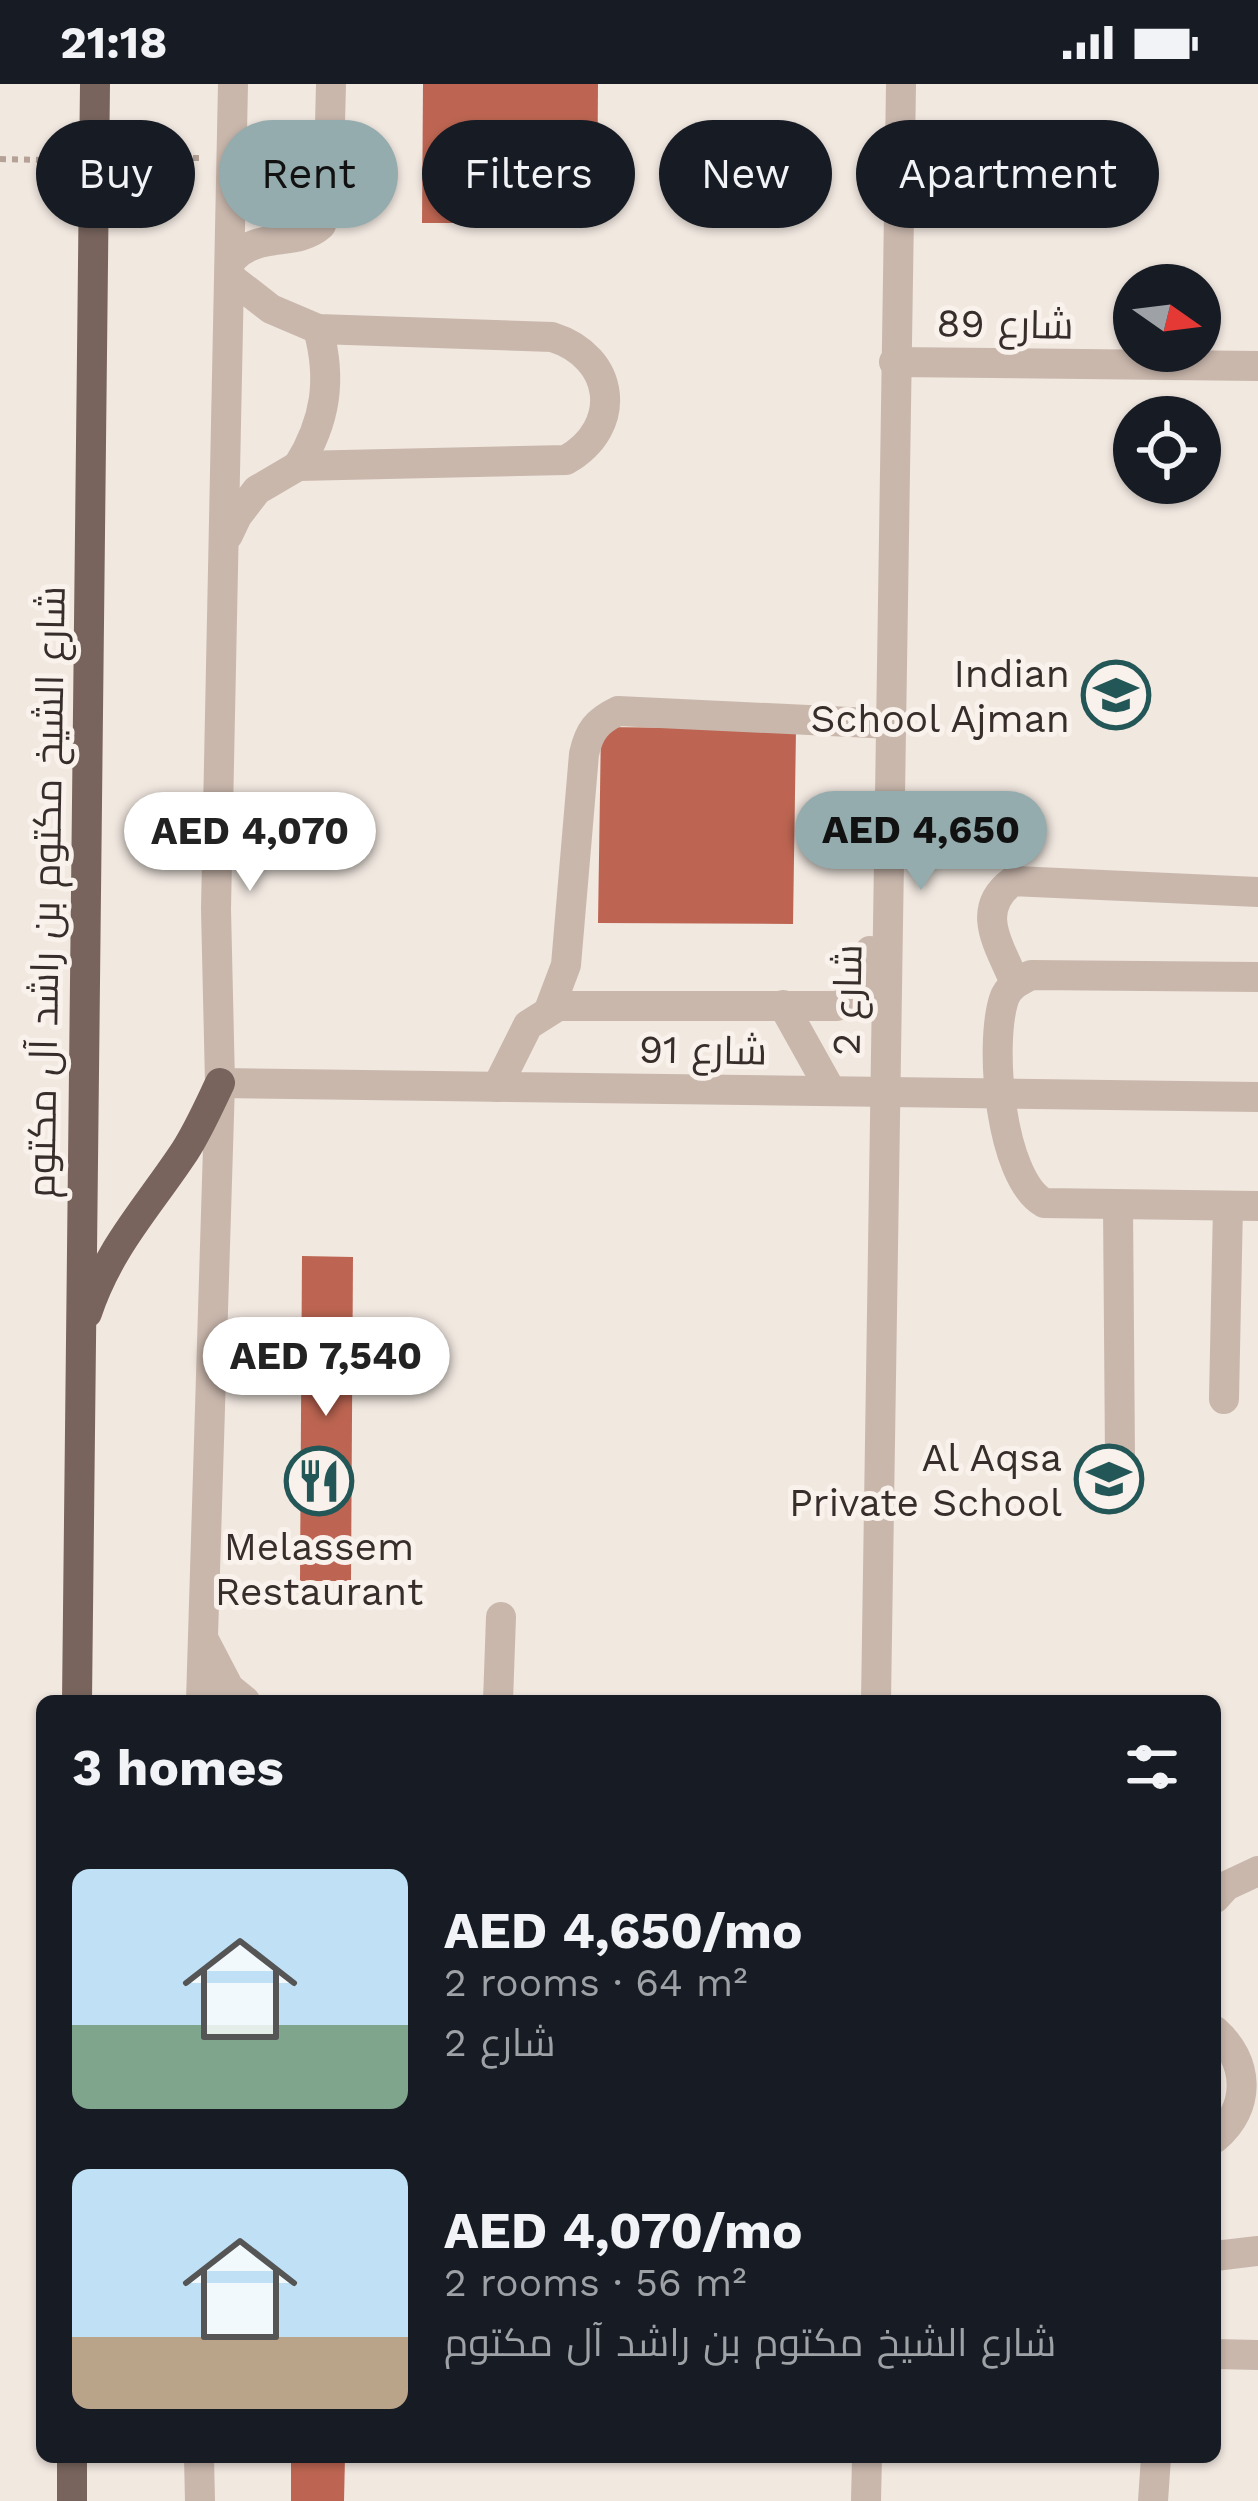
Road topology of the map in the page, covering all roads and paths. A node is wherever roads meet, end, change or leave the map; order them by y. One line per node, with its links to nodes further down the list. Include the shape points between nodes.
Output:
1 (95, 84): 27 (main road, شارع الشيخ مكتوم بن راشد آل مكتوم)
2 (233, 84): 7 (street)
3 (331, 84): 7 (street, via 321,225 254,242)
4 (901, 84): 9 (street, شارع 2)
5 (0, 159): 6 (path, bridge)
6 (36, 160)
7 (232, 268): 8 (street, via 271,309); 12 (street)
8 (318, 328): 11 (street, via 326,400); 11 (street, via 552,338 585,354 605,403 594,437 566,460)
9 (894, 362): 10 (street, شارع 89); 13 (street, شارع 2)
10 (1258, 366)
11 (298, 466): 12 (street, via 246,502)
12 (225, 546): 19 (street)
13 (881, 723): 17 (street, via 866,987 837,1006); 18 (street, via 618,711 600,719 584,754 566,965); 22 (street, شارع 2)
14 (1258, 892): 16 (street, via 1013,881 997,893 991,913)
15 (1258, 977): 16 (street, via 1031,975)
16 (1015, 983): 23 (street, via 1004,998)
17 (783, 1005): 18 (street); 21 (street)
18 (548, 1010): 20 (street, via 528,1025)
19 (220, 1083): 20 (street, شارع 91); 27 (main road, via 185,1150 111,1255); 31 (street)
20 (497, 1087): 21 (street, شارع 91)
21 (831, 1091): 22 (street, شارع 91)
22 (884, 1092): 23 (street, شارع 91); 36 (street, شارع 2)
23 (998, 1093): 24 (street, شارع 91); 25 (street, via 1030,1195 1044,1203)
24 (1258, 1097)
25 (1118, 1205): 26 (street); 29 (street)
26 (1243, 1206): 28 (street)
27 (80, 1336): 32 (main road, شارع الشيخ مكتوم بن راشد آل مكتوم)
28 (1224, 1399)
29 (1120, 1458)
30 (501, 1617): 35 (street)
31 (204, 1639): 33 (street); 34 (street)
32 (77, 1695)
33 (202, 1695)
34 (239, 1695)
35 (498, 1695)
36 (876, 1695)
37 (1258, 1871): 38 (street)
38 (1221, 1891)
39 (1221, 2037): 40 (street, via 1238,2058)
40 (1247, 2112): 41 (street)
41 (1221, 2133)
42 (1258, 2251): 43 (street)
43 (1221, 2255)
44 (1221, 2354): 45 (street)
45 (1258, 2355)
46 (72, 2463): 50 (main road)
47 (199, 2463): 51 (street)
48 (867, 2463): 52 (street)
49 (1156, 2463): 53 (street)
50 (72, 2501)
51 (200, 2501)
52 (866, 2501)
53 (1153, 2501)

